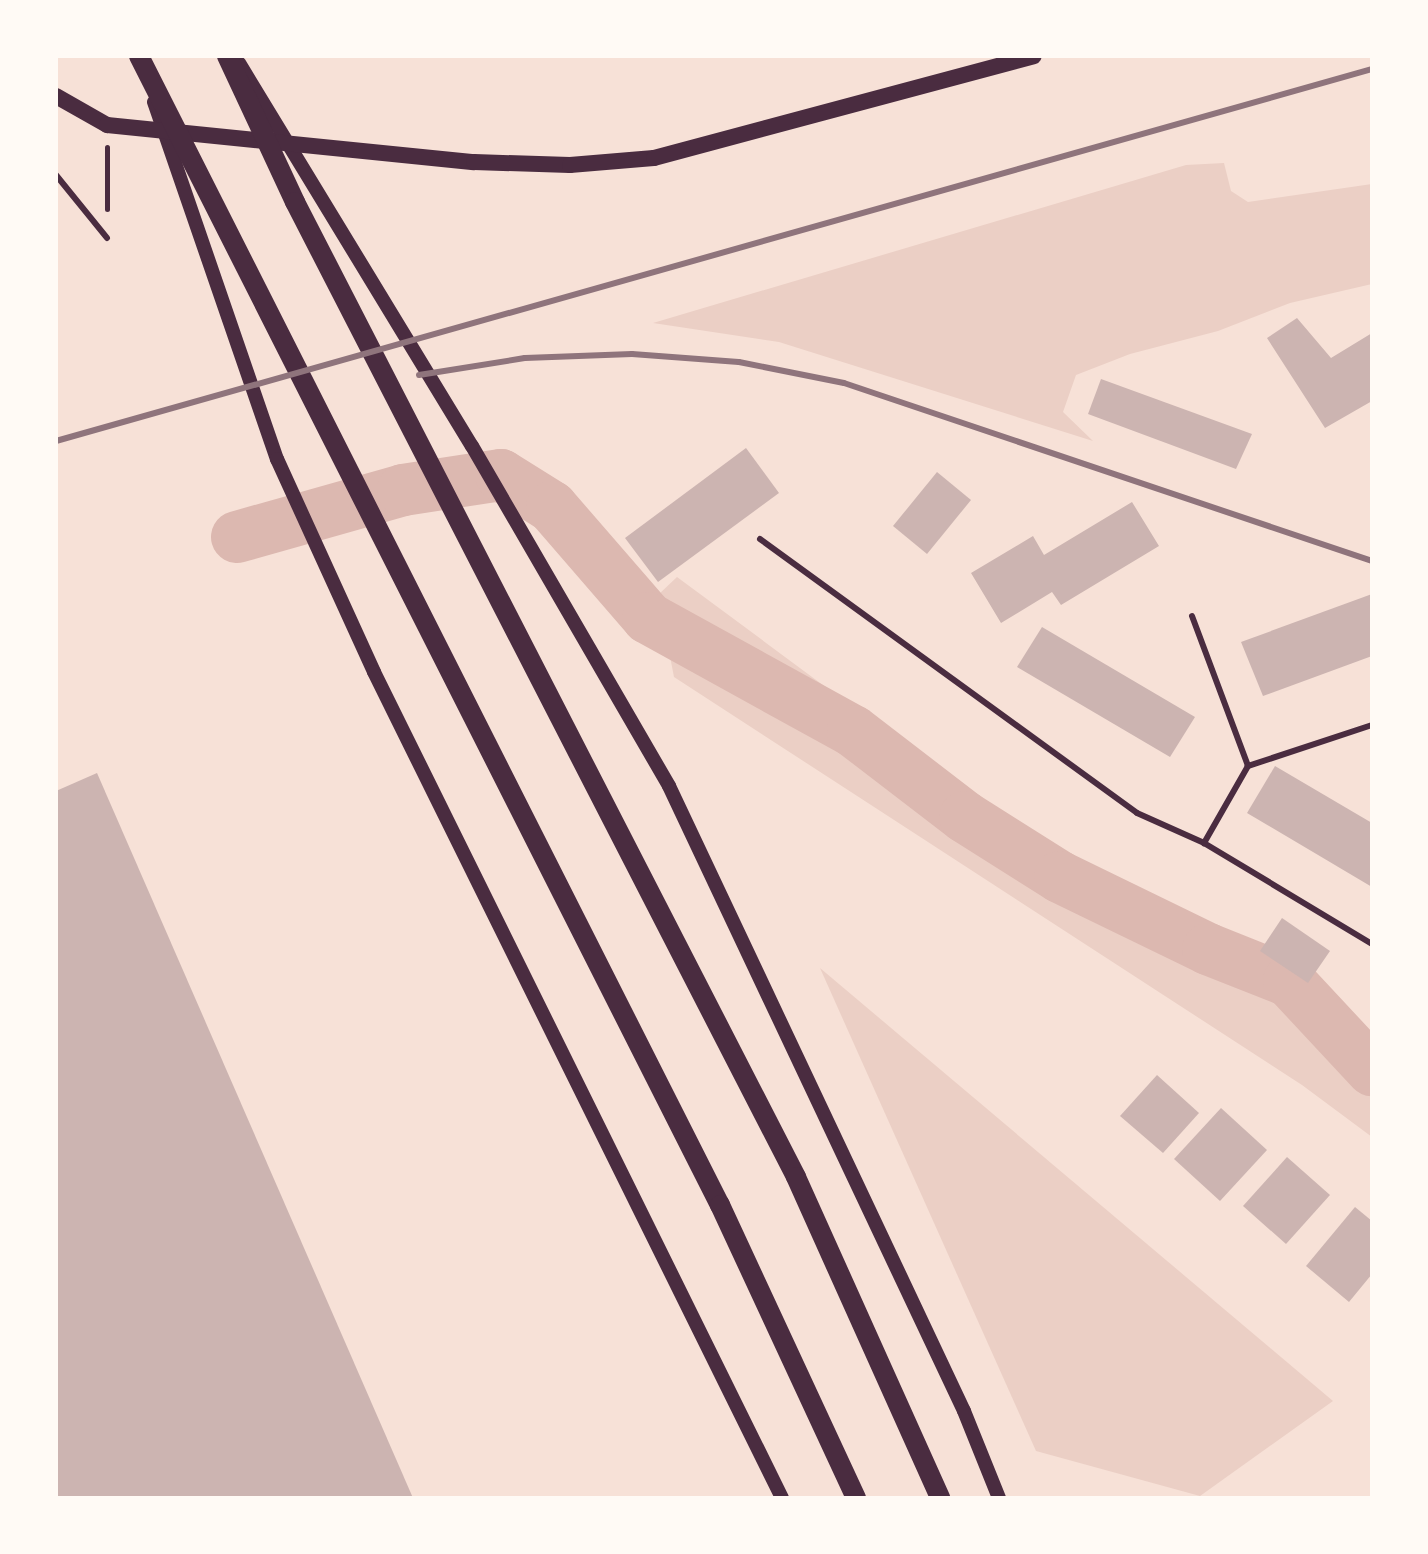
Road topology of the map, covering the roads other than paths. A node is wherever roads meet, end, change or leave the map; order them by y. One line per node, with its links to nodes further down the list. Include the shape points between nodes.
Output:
1 (138, 56): 14 (street, via 277,459 374,672); 15 (main road, via 720,1205)
2 (227, 56): 16 (main road, via 295,202 796,1177)
3 (235, 56): 17 (street, via 472,446 669,786 964,1411)
4 (1034, 56): 5 (main road, via 654,158 570,165 474,162 107,125)
5 (56, 96)
6 (56, 175): 7 (lane)
7 (107, 238)
8 (760, 539): 12 (lane, via 1137,813)
9 (1192, 616): 11 (lane)
10 (1372, 725): 11 (lane)
11 (1248, 766): 12 (lane)
12 (1204, 843): 13 (lane)
13 (1372, 944)
14 (782, 1498)
15 (856, 1498)
16 (940, 1498)
17 (999, 1498)

